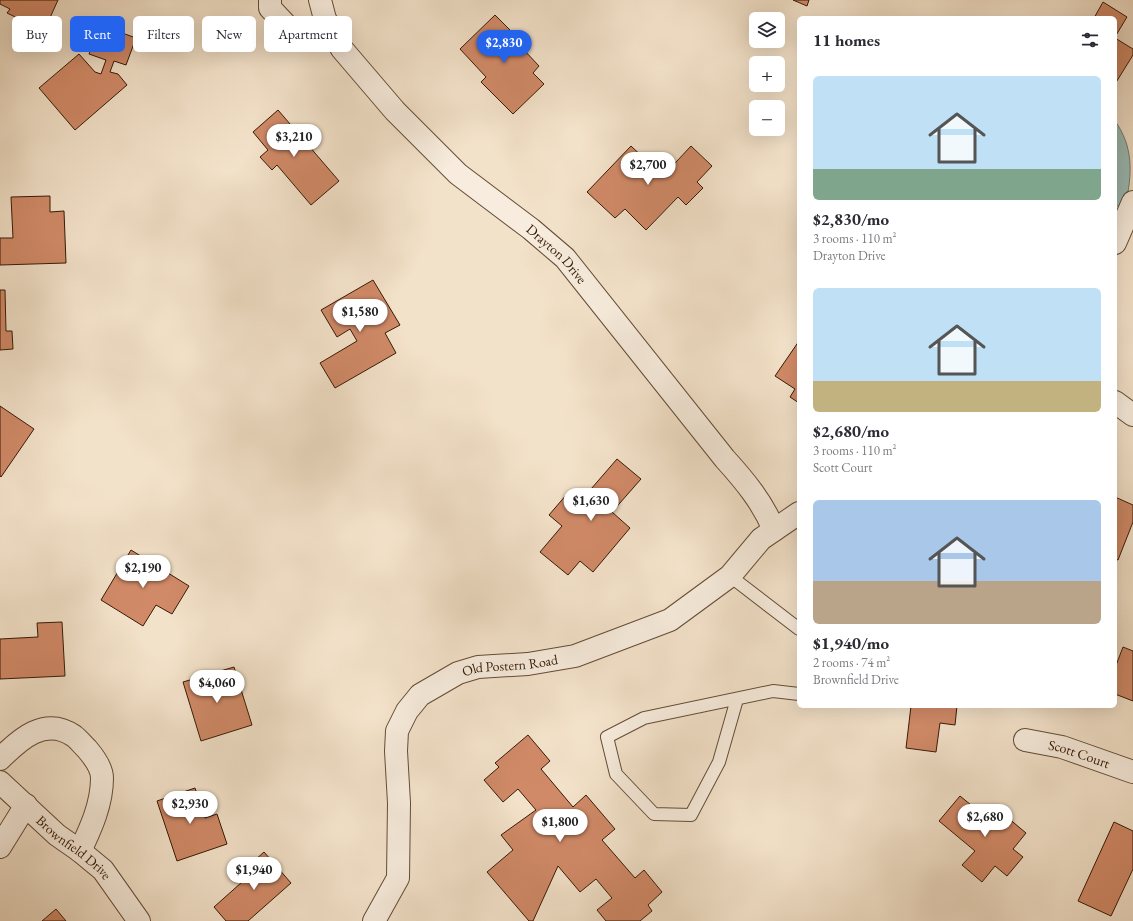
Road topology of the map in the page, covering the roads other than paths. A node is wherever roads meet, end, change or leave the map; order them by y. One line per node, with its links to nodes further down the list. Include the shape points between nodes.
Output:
1 (270, 0): 3 (street, via 270,8)
2 (320, 0): 9 (street, Drayton Drive, via 325,19 342,49 395,111 458,174 531,228 565,258 745,481 767,512)
3 (278, 16)
4 (1133, 202): 5 (street)
5 (1117, 238)
6 (1117, 404): 7 (street)
7 (1133, 416)
8 (797, 515): 9 (street, Old Postern Road)
9 (774, 530): 10 (street, Old Postern Road, via 761,538)
10 (730, 576): 11 (lane); 22 (street, Old Postern Road, via 670,620 575,656 528,664 478,667 458,672 420,695 407,711 398,731 398,878)
11 (797, 627)
12 (797, 694): 13 (lane, via 773,691)
13 (737, 699): 13 (lane, via 644,718 608,737 616,774 654,814 691,815 719,762)
14 (1025, 740): 16 (street, Scott Court, via 1062,747)
15 (0, 759): 20 (street, via 31,733 54,727 74,736 94,756 102,776 100,796 94,822)
16 (1133, 772)
17 (0, 782): 18 (street, Brownfield Drive)
18 (26, 805): 19 (street); 20 (street, Brownfield Drive, via 57,835)
19 (0, 847)
20 (80, 851): 21 (street, Brownfield Drive, via 103,870)
21 (138, 921)
22 (374, 921)

